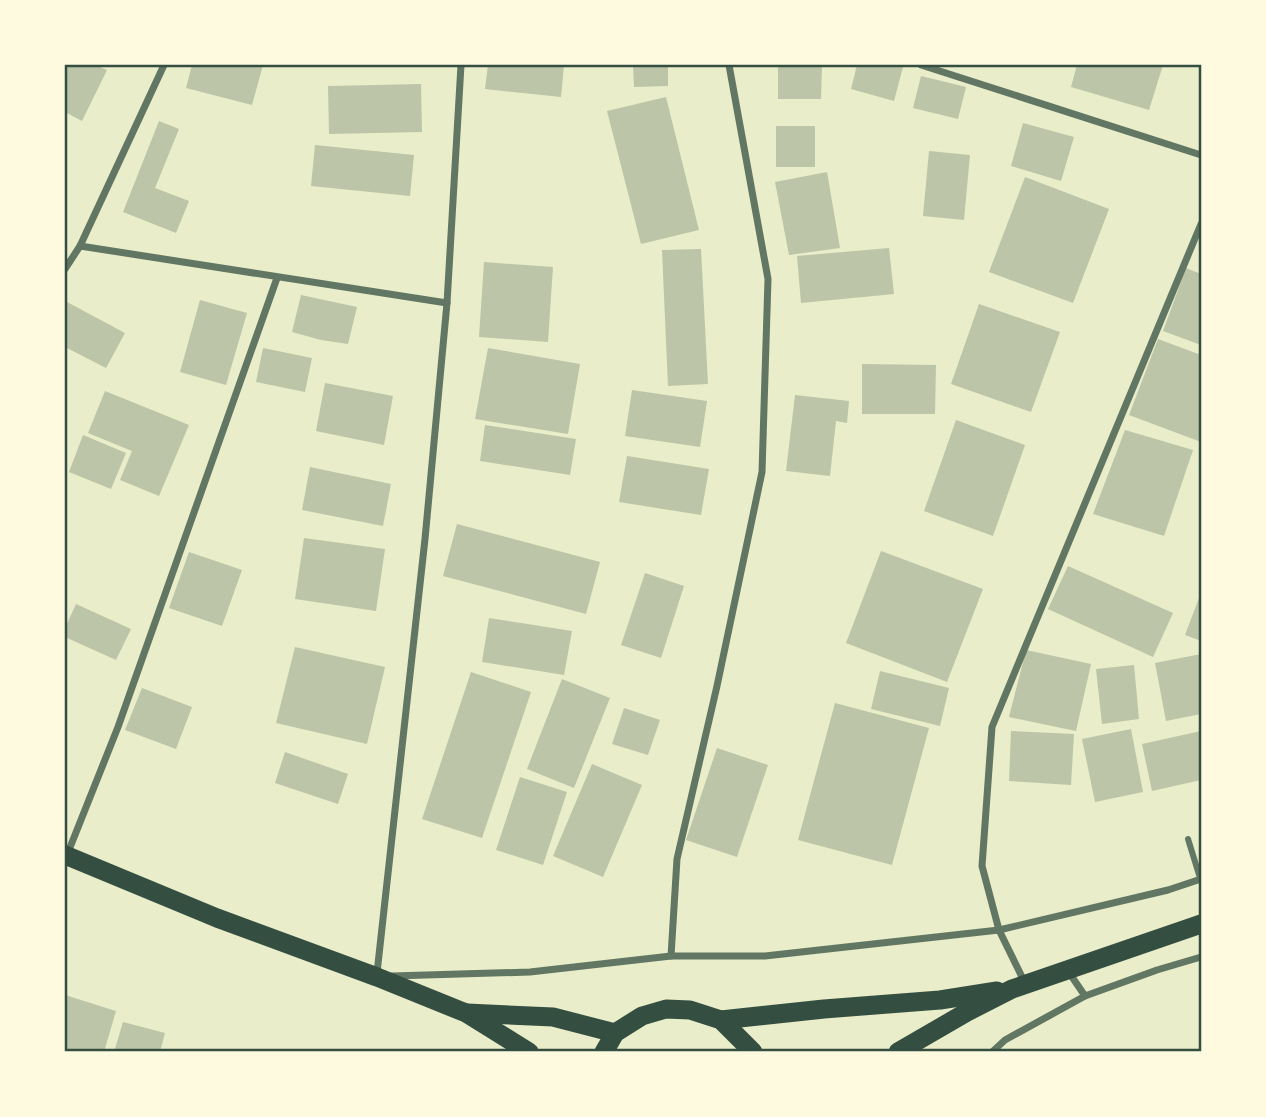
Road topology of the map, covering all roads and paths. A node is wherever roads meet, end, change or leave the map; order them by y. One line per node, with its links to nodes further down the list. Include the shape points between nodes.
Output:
1 (164, 65): 7 (street)
2 (461, 65): 10 (street)
3 (729, 65): 16 (street, via 768,279 762,472 677,859)
4 (921, 65): 5 (street)
5 (1201, 155)
6 (1201, 224): 15 (street, via 992,727 982,866)
7 (80, 246): 8 (street); 9 (street)
8 (65, 270)
9 (277, 278): 10 (street); 12 (street, via 118,727)
10 (447, 303): 19 (street)
11 (1188, 839): 13 (street)
12 (66, 855): 19 (highway, via 217,918)
13 (1201, 880): 15 (street)
14 (1201, 924): 18 (highway)
15 (999, 930): 16 (street, via 765,957); 20 (street)
16 (671, 956): 19 (street, via 530,972)
17 (1201, 957): 21 (street)
18 (1067, 970): 20 (highway); 21 (street)
19 (377, 977): 22 (highway)
20 (1019, 986): 23 (highway, via 940,1000); 25 (highway)
21 (1085, 996): 30 (street, via 1005,1040)
22 (466, 1013): 24 (highway, via 553,1017); 26 (highway)
23 (721, 1020): 24 (highway, via 690,1010 666,1009 642,1016); 28 (highway)
24 (615, 1033): 27 (highway)
25 (920, 1045): 29 (highway)
26 (529, 1052)
27 (604, 1052)
28 (753, 1052)
29 (898, 1052)
30 (992, 1052)

